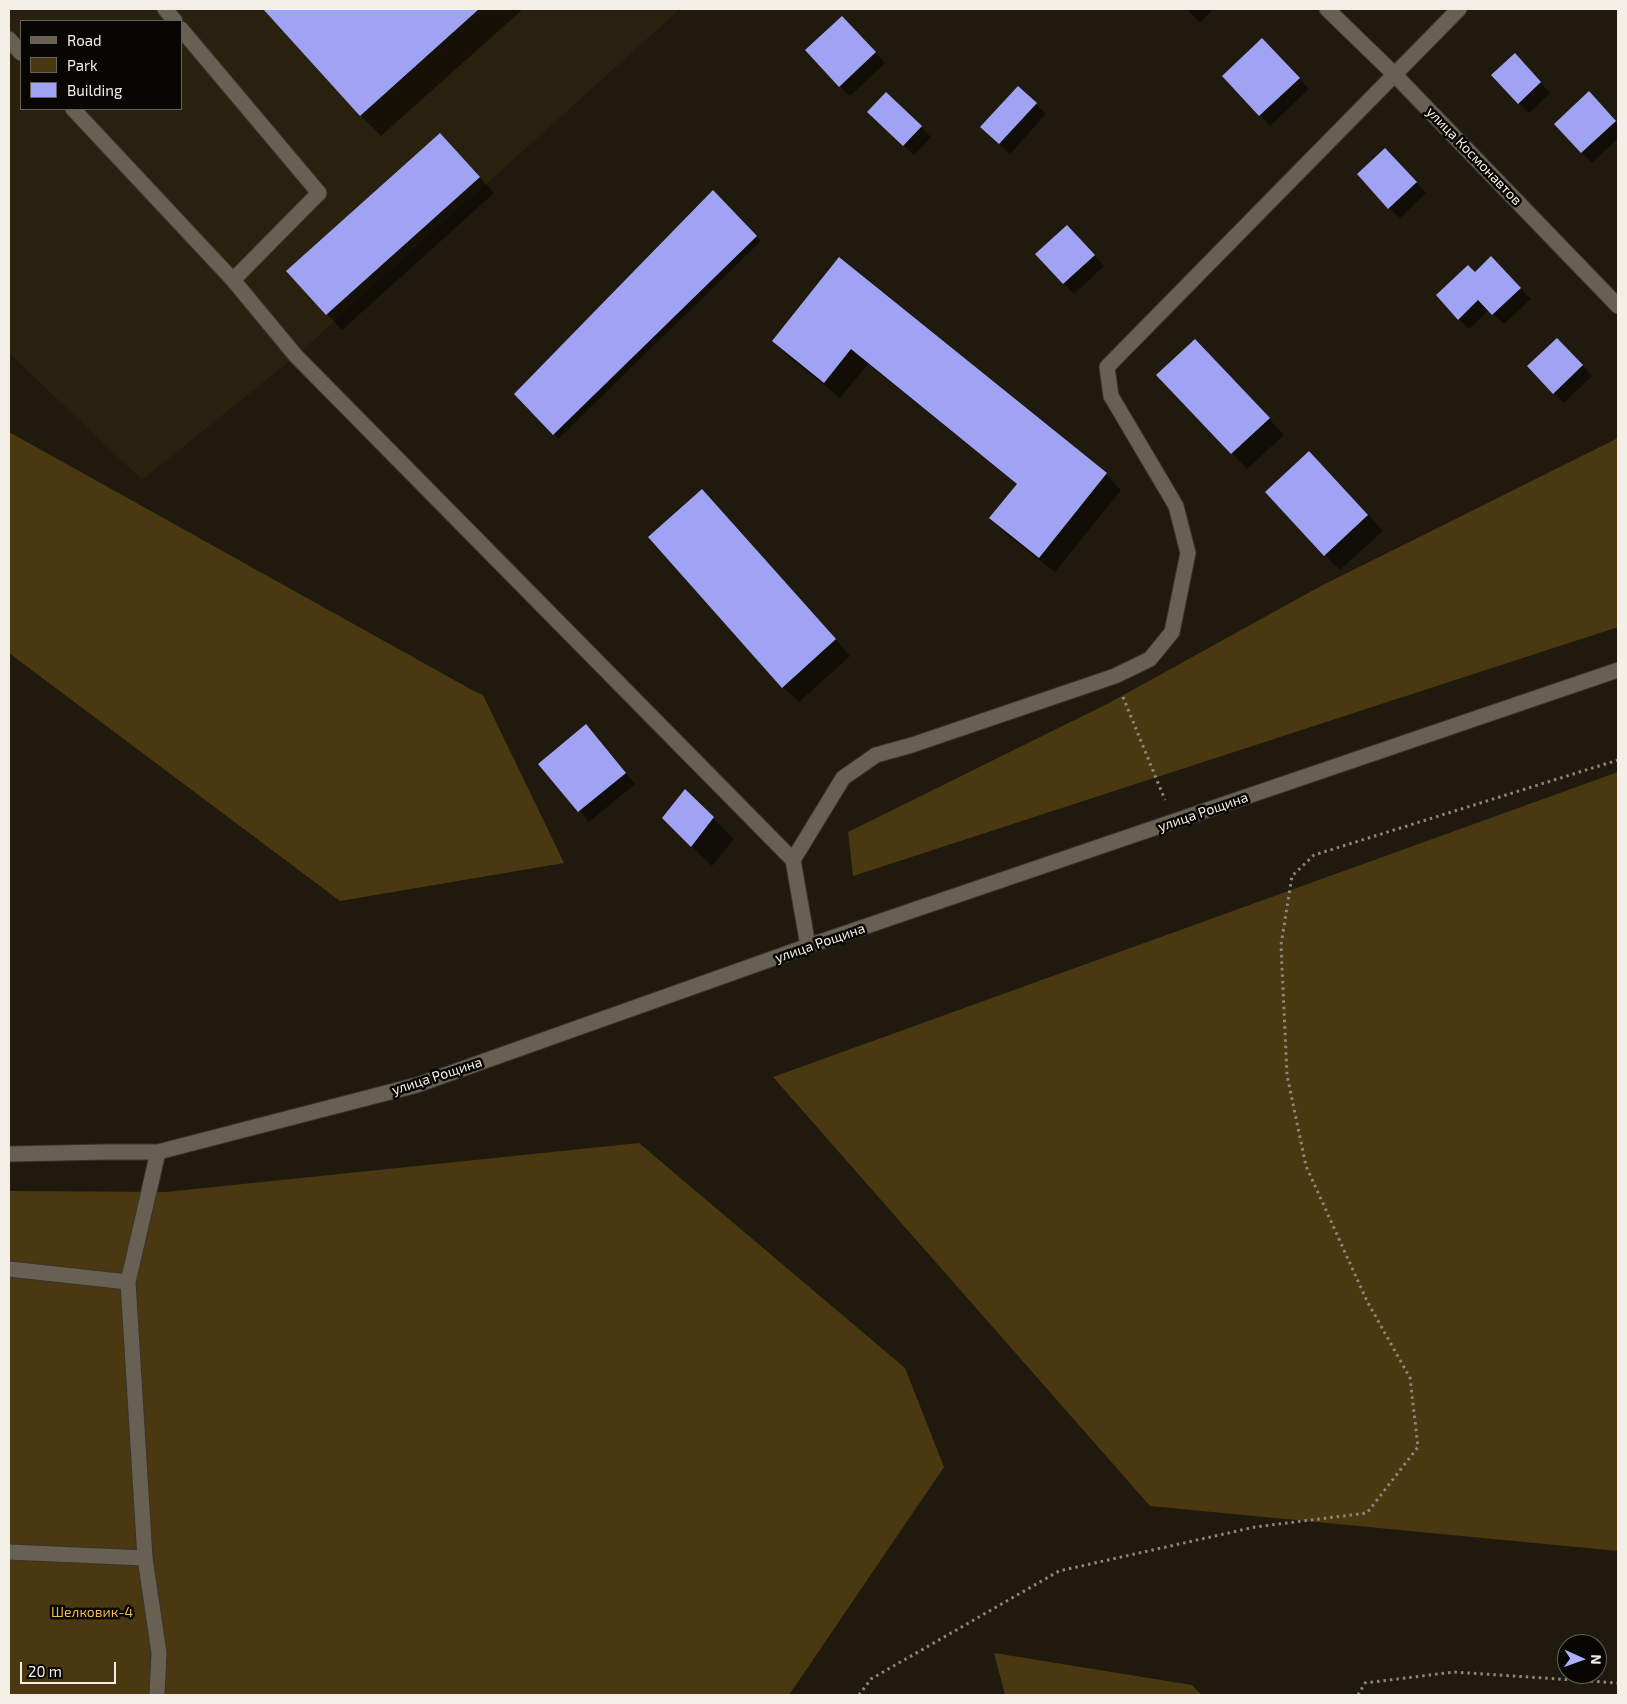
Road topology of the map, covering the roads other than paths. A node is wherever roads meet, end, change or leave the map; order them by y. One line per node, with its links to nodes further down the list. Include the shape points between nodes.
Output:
1 (165, 9): 4 (street)
2 (1327, 9): 8 (street, улица Космонавтов)
3 (1459, 9): 8 (street)
4 (174, 20)
5 (182, 29): 10 (street, via 319,193)
6 (9, 39): 7 (street)
7 (20, 52)
8 (1394, 74): 11 (street, улица Космонавтов); 13 (street, via 1107,366 1111,396 1176,506 1188,552 1172,632 1150,659 1115,676 876,755 843,778)
9 (74, 110): 10 (street)
10 (233, 280): 13 (street, via 296,356)
11 (1618, 306)
12 (1618, 670): 14 (street, улица Рощина)
13 (793, 860): 14 (street)
14 (808, 946): 15 (street, улица Рощина, via 417,1085)
15 (158, 1152): 16 (street, улица Рощина); 18 (street)
16 (9, 1154)
17 (9, 1269): 18 (street)
18 (128, 1282): 20 (street)
19 (9, 1552): 20 (street)
20 (145, 1558): 21 (street, via 159,1653)
21 (157, 1695)

